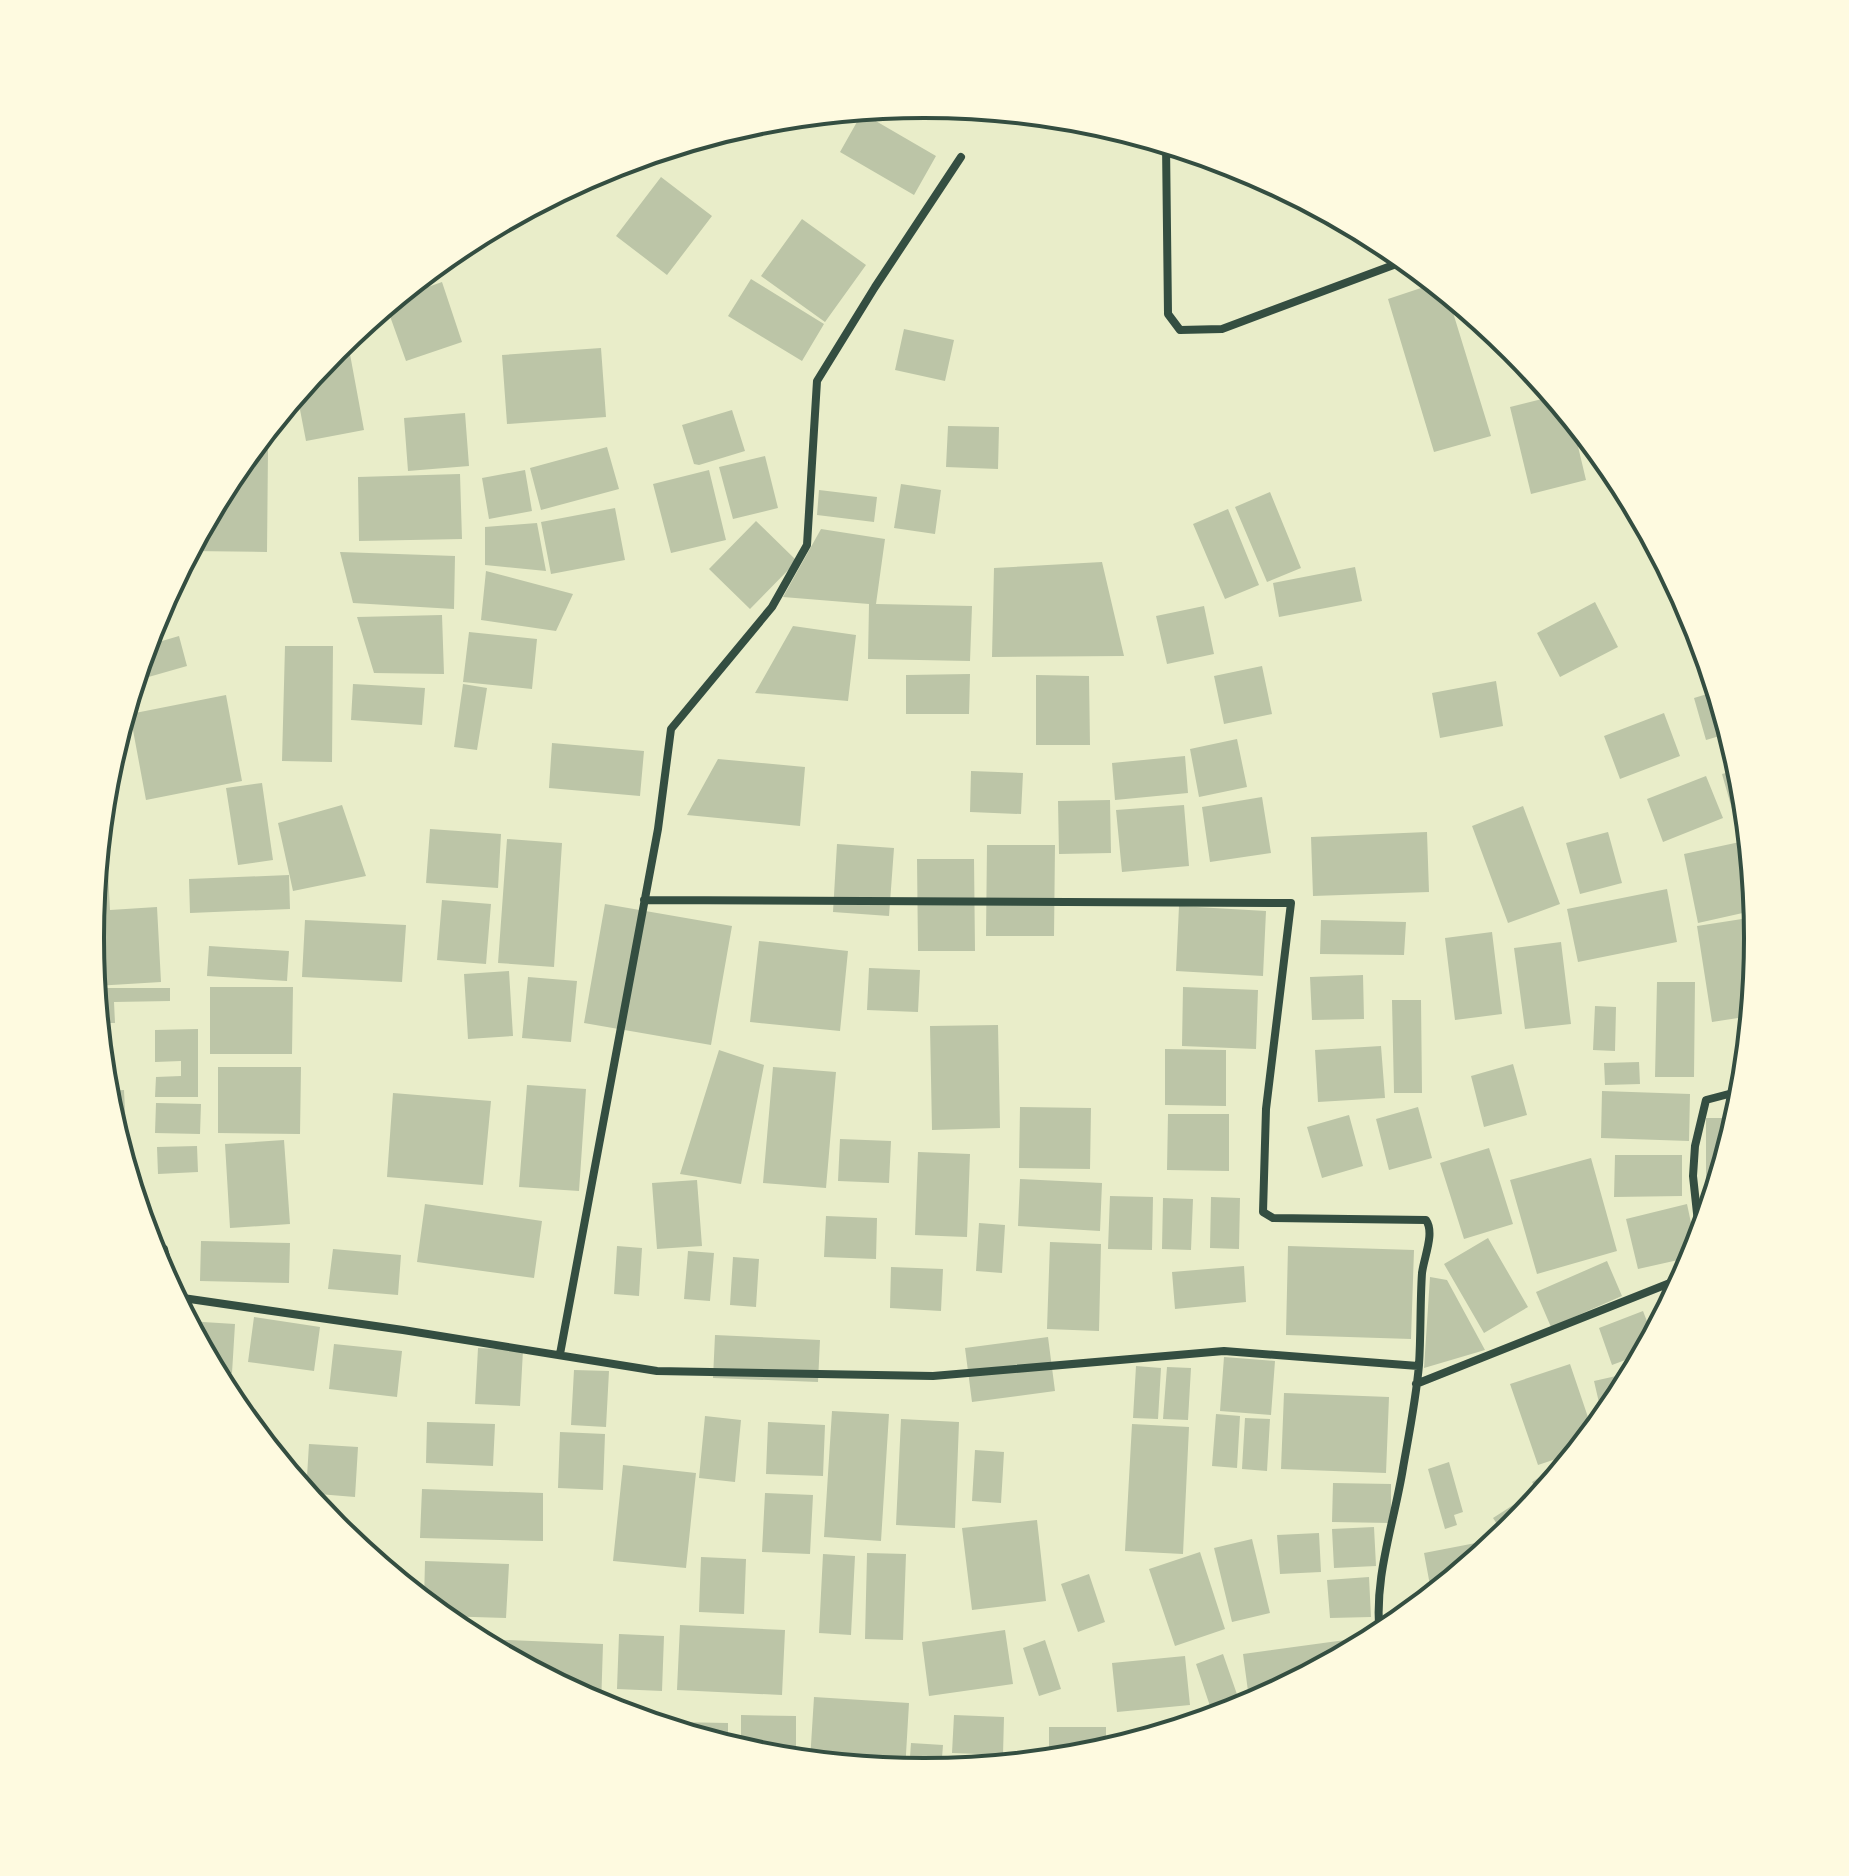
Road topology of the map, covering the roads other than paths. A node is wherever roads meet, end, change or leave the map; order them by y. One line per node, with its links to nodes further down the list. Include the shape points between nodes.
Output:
1 (1166, 154): 3 (street, via 1168,314 1180,330 1222,329)
2 (961, 157): 4 (street, via 817,381 807,545 772,607 671,729)
3 (1393, 265)
4 (644, 900): 9 (street); 10 (street, via 1291,903 1266,1109 1263,1212 1273,1218 1426,1220 1430,1228)
5 (1730, 1094): 6 (street, via 1706,1100 1695,1146)
6 (1697, 1213)
7 (1668, 1284): 11 (street)
8 (188, 1299): 9 (street)
9 (560, 1354): 10 (street, via 657,1371 933,1376 1224,1351)
10 (1418, 1366): 11 (street)
11 (1416, 1384): 12 (street, via 1381,1571)
12 (1378, 1621)

